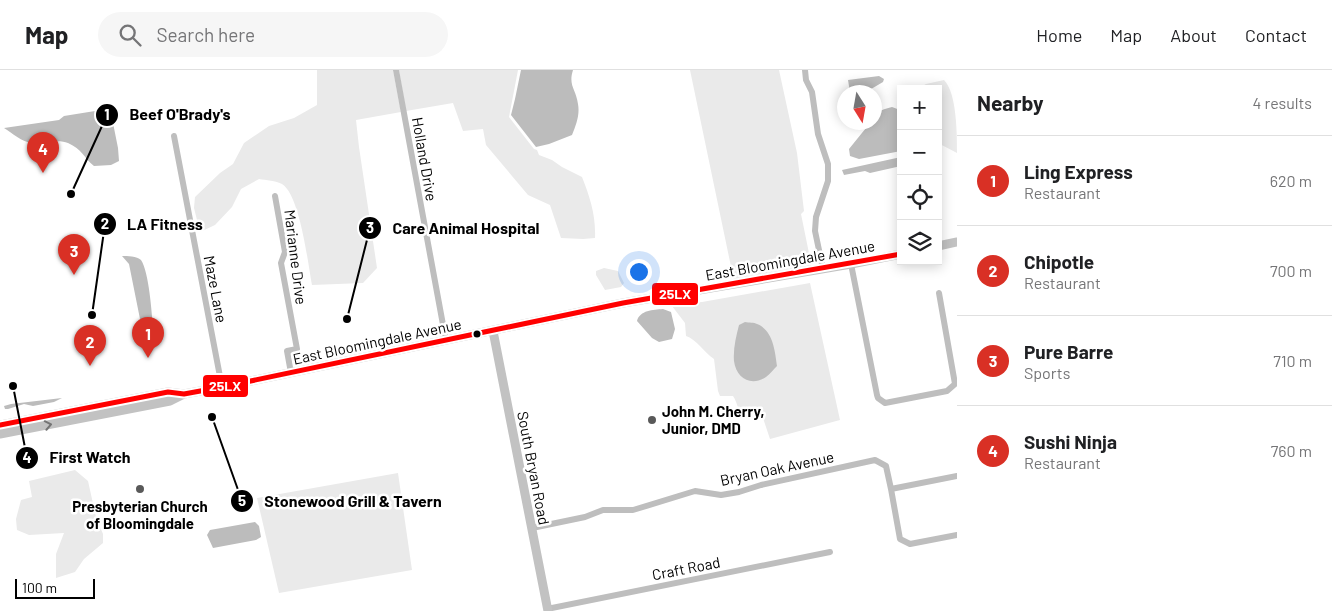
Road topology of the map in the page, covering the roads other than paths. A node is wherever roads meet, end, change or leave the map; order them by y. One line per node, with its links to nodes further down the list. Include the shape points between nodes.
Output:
1 (396, 70): 12 (street, Holland Drive)
2 (806, 70): 9 (street, via 818,134 828,164 828,182 816,217 815,231)
3 (174, 136): 14 (street, Maze Lane)
4 (275, 196): 13 (street, Marianne Drive, via 285,252 281,263 297,349 287,351)
5 (957, 242): 6 (main road)
6 (942, 245)
7 (897, 255): 8 (main road, East Bloomingdale Avenue)
8 (850, 264): 9 (main road, East Bloomingdale Avenue); 10 (street, via 878,398 885,402 951,390 955,384)
9 (823, 269): 11 (main road, East Bloomingdale Avenue, via 676,293)
10 (939, 293)
11 (493, 331): 12 (main road, East Bloomingdale Avenue); 20 (main road, South Bryan Road)
12 (446, 341): 13 (main road, East Bloomingdale Avenue)
13 (292, 373): 14 (main road, East Bloomingdale Avenue)
14 (222, 387): 15 (main road, East Bloomingdale Avenue)
15 (184, 394): 16 (main road, East Bloomingdale Avenue, via 168,392); 17 (main road, East Bloomingdale Avenue, one-way to 15, via 170,402)
16 (0, 424)
17 (0, 434)
18 (957, 476): 19 (street)
19 (890, 490): 20 (street, Bryan Oak Avenue, via 886,466 875,460 739,492 721,495 694,491 634,510 602,510); 21 (street, Bryan Oak Avenue, via 900,540 910,544)
20 (532, 528): 23 (main road, South Bryan Road)
21 (957, 535)
22 (830, 552): 23 (street, Craft Road)
23 (547, 610)

